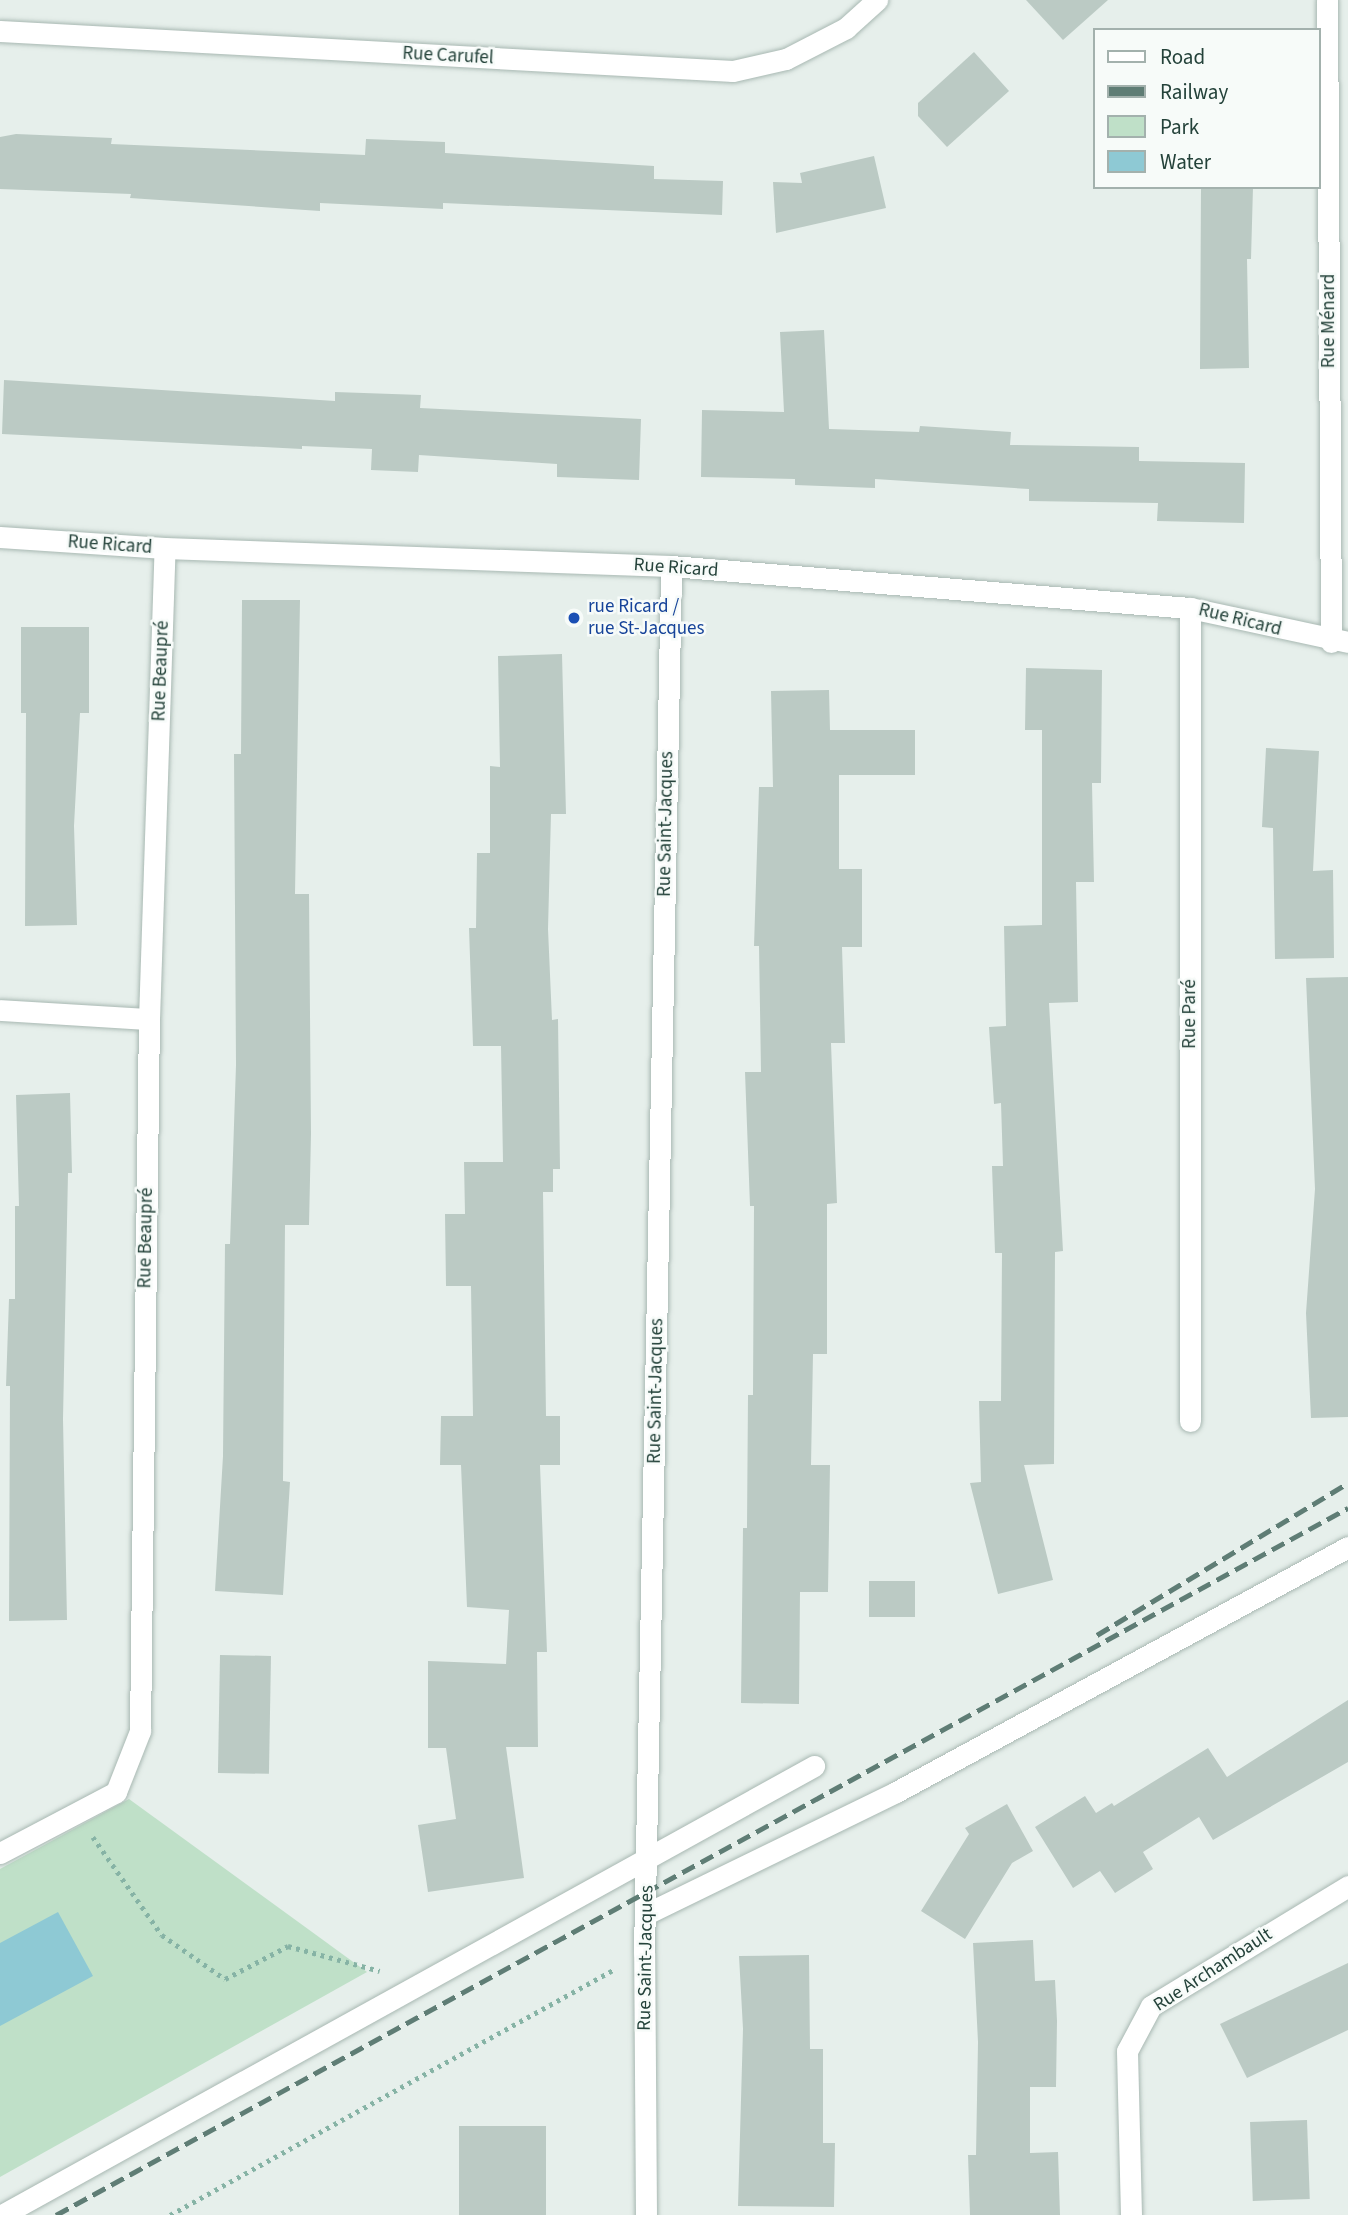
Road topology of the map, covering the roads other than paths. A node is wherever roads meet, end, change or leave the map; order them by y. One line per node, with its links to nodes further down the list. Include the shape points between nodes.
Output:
1 (877, 0): 3 (street, Rue Carufel, via 846,27 786,59 733,72)
2 (1326, 0): 8 (street, Rue Ménard)
3 (0, 31)
4 (0, 537): 5 (street, Rue Ricard)
5 (165, 548): 6 (street, Rue Ricard); 10 (street, Rue Beaupré)
6 (671, 566): 7 (street, Rue Ricard); 15 (street, Rue Saint-Jacques)
7 (1190, 608): 8 (street, Rue Ricard); 11 (street, Rue Paré)
8 (1339, 642)
9 (0, 1010): 10 (street)
10 (149, 1019): 14 (street, Rue Beaupré, via 140,1731 116,1792)
11 (1189, 1421)
12 (1348, 1547): 17 (street, via 896,1792)
13 (814, 1766): 15 (street)
14 (0, 1853)
15 (648, 1860): 17 (street, Rue Saint-Jacques); 18 (street)
16 (1348, 1886): 20 (street, Rue Archambault, via 1151,2006 1127,2051)
17 (646, 1914): 19 (street, Rue Saint-Jacques)
18 (2, 2215)
19 (646, 2215)
20 (1130, 2215)

